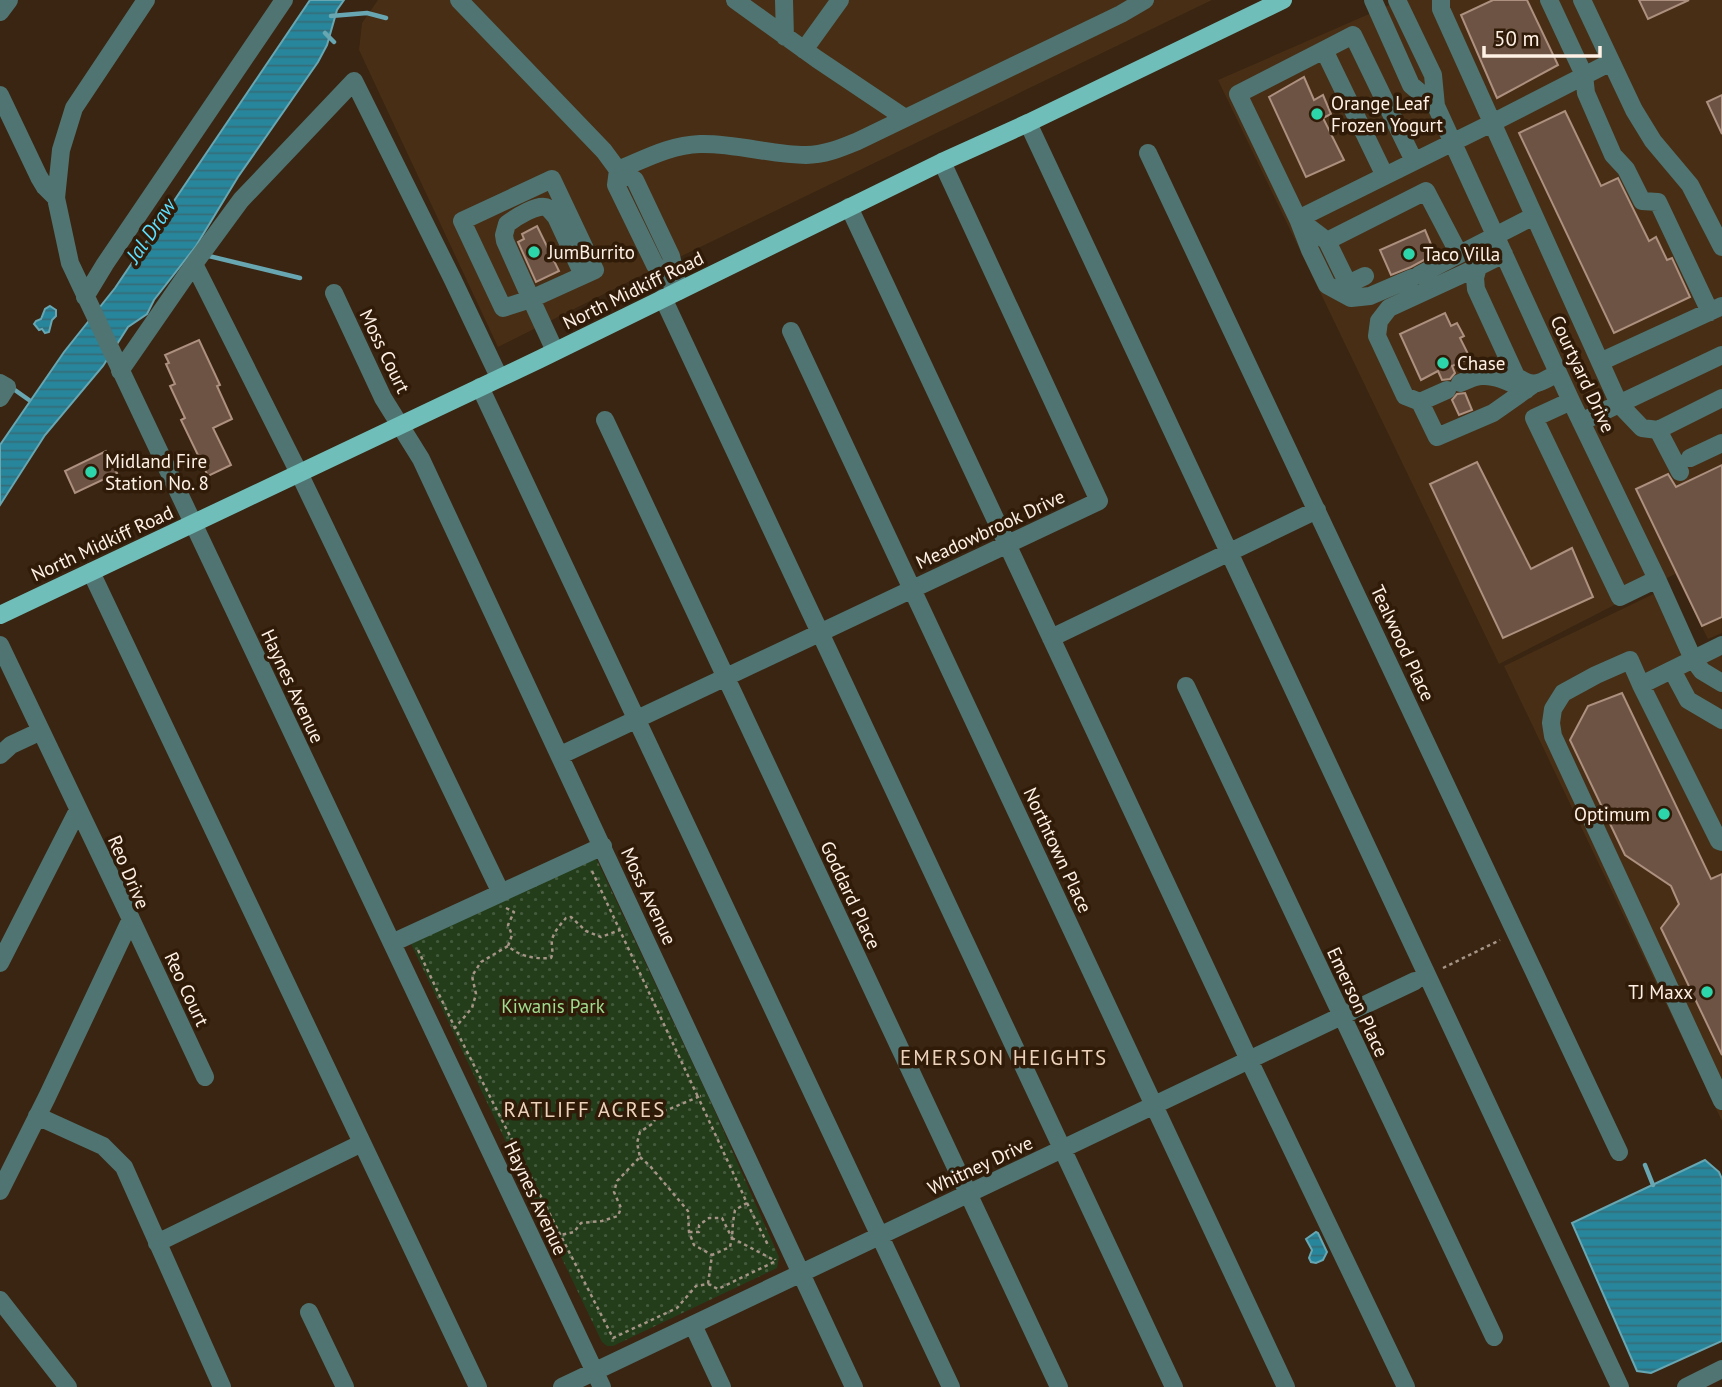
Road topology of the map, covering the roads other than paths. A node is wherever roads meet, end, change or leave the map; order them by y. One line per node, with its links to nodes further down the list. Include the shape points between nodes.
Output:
1 (9, 0): 15 (street)
2 (284, 0): 48 (street, via 105,264)
3 (459, 0): 30 (street)
4 (734, 0): 16 (street)
5 (784, 0): 16 (street)
6 (840, 0): 17 (street)
7 (1145, 0): 23 (street)
8 (1283, 0): 24 (main road, North Midkiff Road)
9 (1373, 0): 22 (street, Courtyard Drive, via 1411,85)
10 (1397, 0): 22 (street, Courtyard Drive, via 1433,75)
11 (1441, 0): 25 (street)
12 (1549, 0): 20 (street)
13 (1582, 0): 19 (street)
14 (140, 2): 32 (street, Haynes Avenue, via 74,108 61,150)
15 (0, 12)
16 (785, 37): 17 (street)
17 (804, 50): 23 (street)
18 (1324, 50): 28 (street, via 1353,35); 31 (street); 35 (street, via 1238,94)
19 (1611, 62): 20 (street); 38 (street, via 1634,110 1690,185)
20 (1584, 75): 25 (street); 49 (street, via 1586,93 1613,155 1626,169 1642,201 1658,202)
21 (0, 95): 32 (street, via 39,177)
22 (1436, 106): 26 (street, Courtyard Drive)
23 (905, 118): 30 (street, via 821,153 699,144 673,148)
24 (1028, 122): 29 (main road, North Midkiff Road); 74 (street)
25 (1492, 123): 26 (street); 34 (street)
26 (1453, 142): 28 (street); 36 (street, Courtyard Drive)
27 (1148, 153): 71 (street, Tealwood Place)
28 (1414, 161): 31 (street)
29 (942, 162): 33 (main road, North Midkiff Road); 73 (street, Meadowbrook Drive, via 1099,501)
30 (618, 170): 46 (street, via 617,185)
31 (1385, 176): 35 (street)
32 (56, 198): 48 (street, Haynes Avenue, via 70,263)
33 (849, 207): 46 (main road, North Midkiff Road); 73 (street)
34 (1534, 216): 36 (street); 53 (street)
35 (1298, 219): 37 (street); 39 (street, via 1327,285 1351,298 1370,296)
36 (1496, 235): 39 (street); 40 (street, Courtyard Drive)
37 (1328, 241): 39 (street, via 1426,191); 44 (street, via 1348,284)
38 (1722, 247)
39 (1459, 254)
40 (1504, 254): 42 (street); 55 (street, Courtyard Drive)
41 (194, 264): 54 (street); 56 (street, via 242,200 354,81); 70 (street)
42 (1478, 267): 59 (street, via 1476,289 1516,376); 63 (street, via 1389,308 1379,321 1377,336 1405,396)
43 (583, 275): 47 (street); 47 (street, via 550,210 543,206 532,209 507,224 504,236); 47 (street, via 595,270 552,179 462,222 503,308)
44 (1365, 276)
45 (334, 293): 67 (street, Moss Court, via 383,398)
46 (671, 295): 51 (main road, North Midkiff Road); 79 (street)
47 (531, 299): 51 (street)
48 (87, 300): 54 (street, Haynes Avenue)
49 (1716, 309): 53 (street)
50 (791, 331): 77 (street, Northtown Place)
51 (555, 351): 56 (main road, North Midkiff Road)
52 (1722, 355): 64 (street)
53 (1600, 362): 64 (street)
54 (118, 366): 72 (street, Haynes Avenue)
55 (1558, 373): 59 (street); 62 (street, Courtyard Drive)
56 (499, 377): 58 (main road, North Midkiff Road)
57 (0, 383): 60 (street, via 7,387)
58 (480, 387): 67 (main road, North Midkiff Road); 89 (street)
59 (1530, 387): 63 (street, via 1478,376); 63 (street, via 1493,413 1437,438)
60 (0, 398)
61 (1722, 398): 68 (street)
62 (1571, 401): 66 (street, Courtyard Drive); 76 (street, via 1534,418 1620,597)
63 (1420, 402)
64 (1619, 404): 66 (street); 68 (street, via 1642,428)
65 (605, 420): 85 (street, Goddard Place)
66 (1581, 422): 76 (street, Courtyard Drive)
67 (401, 425): 70 (main road, North Midkiff Road); 93 (street, Moss Avenue)
68 (1658, 430): 69 (street, via 1685,465)
69 (1722, 443)
70 (299, 472): 72 (main road, North Midkiff Road); 97 (street)
71 (1317, 510): 74 (street); 110 (street, Tealwood Place)
72 (192, 523): 75 (main road, North Midkiff Road); 99 (street, Haynes Avenue)
73 (1007, 544): 77 (street, Meadowbrook Drive); 80 (street)
74 (1229, 551): 80 (street); 101 (street)
75 (91, 572): 78 (main road, North Midkiff Road); 108 (street)
76 (1657, 579): 83 (street, Courtyard Drive)
77 (912, 588): 79 (street, Meadowbrook Drive); 106 (street, Northtown Place)
78 (0, 615)
79 (820, 632): 85 (street, Meadowbrook Drive); 109 (street)
80 (1051, 638): 103 (street)
81 (0, 645): 91 (street, Reo Drive)
82 (1722, 645): 83 (street)
83 (1693, 659): 84 (street); 86 (street, via 1702,671)
84 (1672, 670): 87 (street); 90 (street, via 1688,700)
85 (725, 677): 89 (street, Meadowbrook Drive); 112 (street, Goddard Place)
86 (1722, 683)
87 (1641, 685): 95 (street); 105 (street, via 1630,660 1563,693 1553,709 1553,736)
88 (1186, 686): 102 (street, Emerson Place)
89 (635, 720): 93 (street, Meadowbrook Drive); 113 (street)
90 (1722, 720)
91 (41, 732): 92 (street); 94 (street, Reo Drive)
92 (0, 755)
93 (561, 755): 96 (street, Moss Avenue)
94 (78, 810): 98 (street, Reo Drive); 100 (street)
95 (1722, 842)
96 (603, 846): 97 (street); 115 (street, Moss Avenue)
97 (502, 900): 99 (street)
98 (131, 919): 104 (street, Reo Court); 107 (street, Reo Drive)
99 (391, 943): 121 (street, Haynes Avenue)
100 (0, 963)
101 (1421, 978): 102 (street, Whitney Drive); 134 (street)
102 (1341, 1016): 103 (street, Whitney Drive); 119 (street, Emerson Place)
103 (1249, 1060): 106 (street, Whitney Drive); 133 (street)
104 (205, 1077)
105 (1722, 1101)
106 (1155, 1105): 109 (street, Whitney Drive); 132 (street, Northtown Place)
107 (37, 1116): 111 (street, Reo Drive); 114 (street, via 103,1146 124,1167)
108 (362, 1143): 114 (street); 125 (street)
109 (1062, 1149): 112 (street, Whitney Drive); 131 (street)
110 (1619, 1152)
111 (0, 1191)
112 (969, 1194): 113 (street, Whitney Drive); 130 (street, Goddard Place)
113 (880, 1236): 115 (street, Whitney Drive); 129 (street)
114 (157, 1243): 123 (street)
115 (801, 1274): 118 (street, Whitney Drive); 128 (street, Moss Avenue)
116 (0, 1300): 122 (street)
117 (309, 1312): 124 (street)
118 (693, 1325): 121 (street, Whitney Drive); 127 (street)
119 (1494, 1337)
120 (1722, 1369): 135 (street)
121 (598, 1379): 126 (street, Whitney Drive)
122 (68, 1387)
123 (222, 1387)
124 (345, 1387)
125 (478, 1387)
126 (562, 1387)
127 (722, 1387)
128 (854, 1387)
129 (951, 1387)
130 (1059, 1387)
131 (1174, 1387)
132 (1286, 1387)
133 (1406, 1387)
134 (1620, 1387)
135 (1686, 1387)

